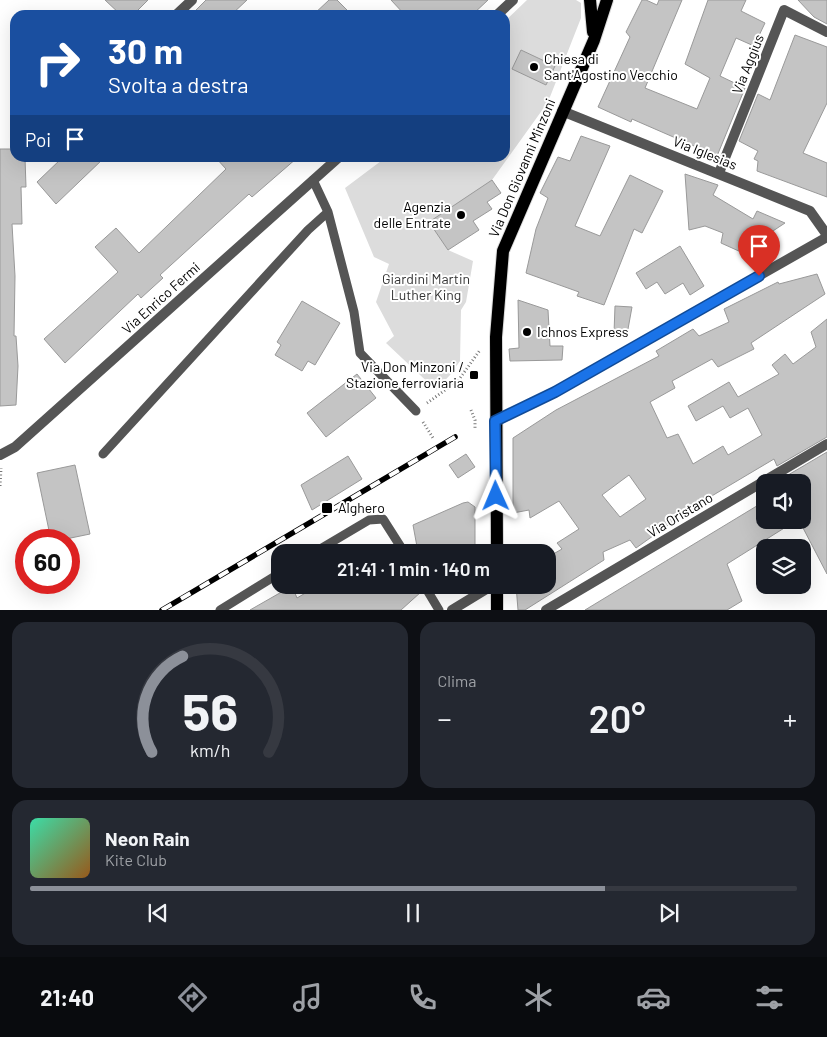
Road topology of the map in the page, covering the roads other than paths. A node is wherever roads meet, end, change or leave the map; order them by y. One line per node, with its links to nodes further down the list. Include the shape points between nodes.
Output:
1 (192, 0): 5 (street)
2 (513, 0): 6 (street)
3 (590, 0): 8 (main road, Via Don Giovanni Minzoni)
4 (607, 0): 8 (main road, Via Don Giovanni Minzoni)
5 (181, 10)
6 (502, 10)
7 (827, 32): 11 (street, Via Aggius, via 784,10)
8 (594, 40): 9 (main road, Via Don Giovanni Minzoni)
9 (562, 111): 11 (street, Via Iglesias); 16 (main road, Via Don Giovanni Minzoni, via 503,251 496,338)
10 (333, 162): 12 (street, Via Enrico Fermi)
11 (719, 173): 14 (street, Via Iglesias, via 810,210)
12 (313, 180): 13 (lane); 19 (street, Via Enrico Fermi, via 15,447)
13 (328, 212): 15 (lane, via 354,312 360,353); 18 (lane)
14 (827, 236): 16 (street, via 555,392)
15 (416, 411)
16 (495, 421): 22 (main road, Via Don Giovanni Minzoni)
17 (827, 444): 31 (street, Via Oristano)
18 (103, 454)
19 (0, 455)
20 (328, 544): 21 (lane, via 369,520 383,518)
21 (399, 544)
22 (497, 544)
23 (271, 579): 27 (lane)
24 (429, 594): 28 (lane)
25 (479, 594): 29 (street)
26 (498, 594): 30 (main road)
27 (220, 610)
28 (439, 610)
29 (452, 610)
30 (497, 610)
31 (546, 610)

